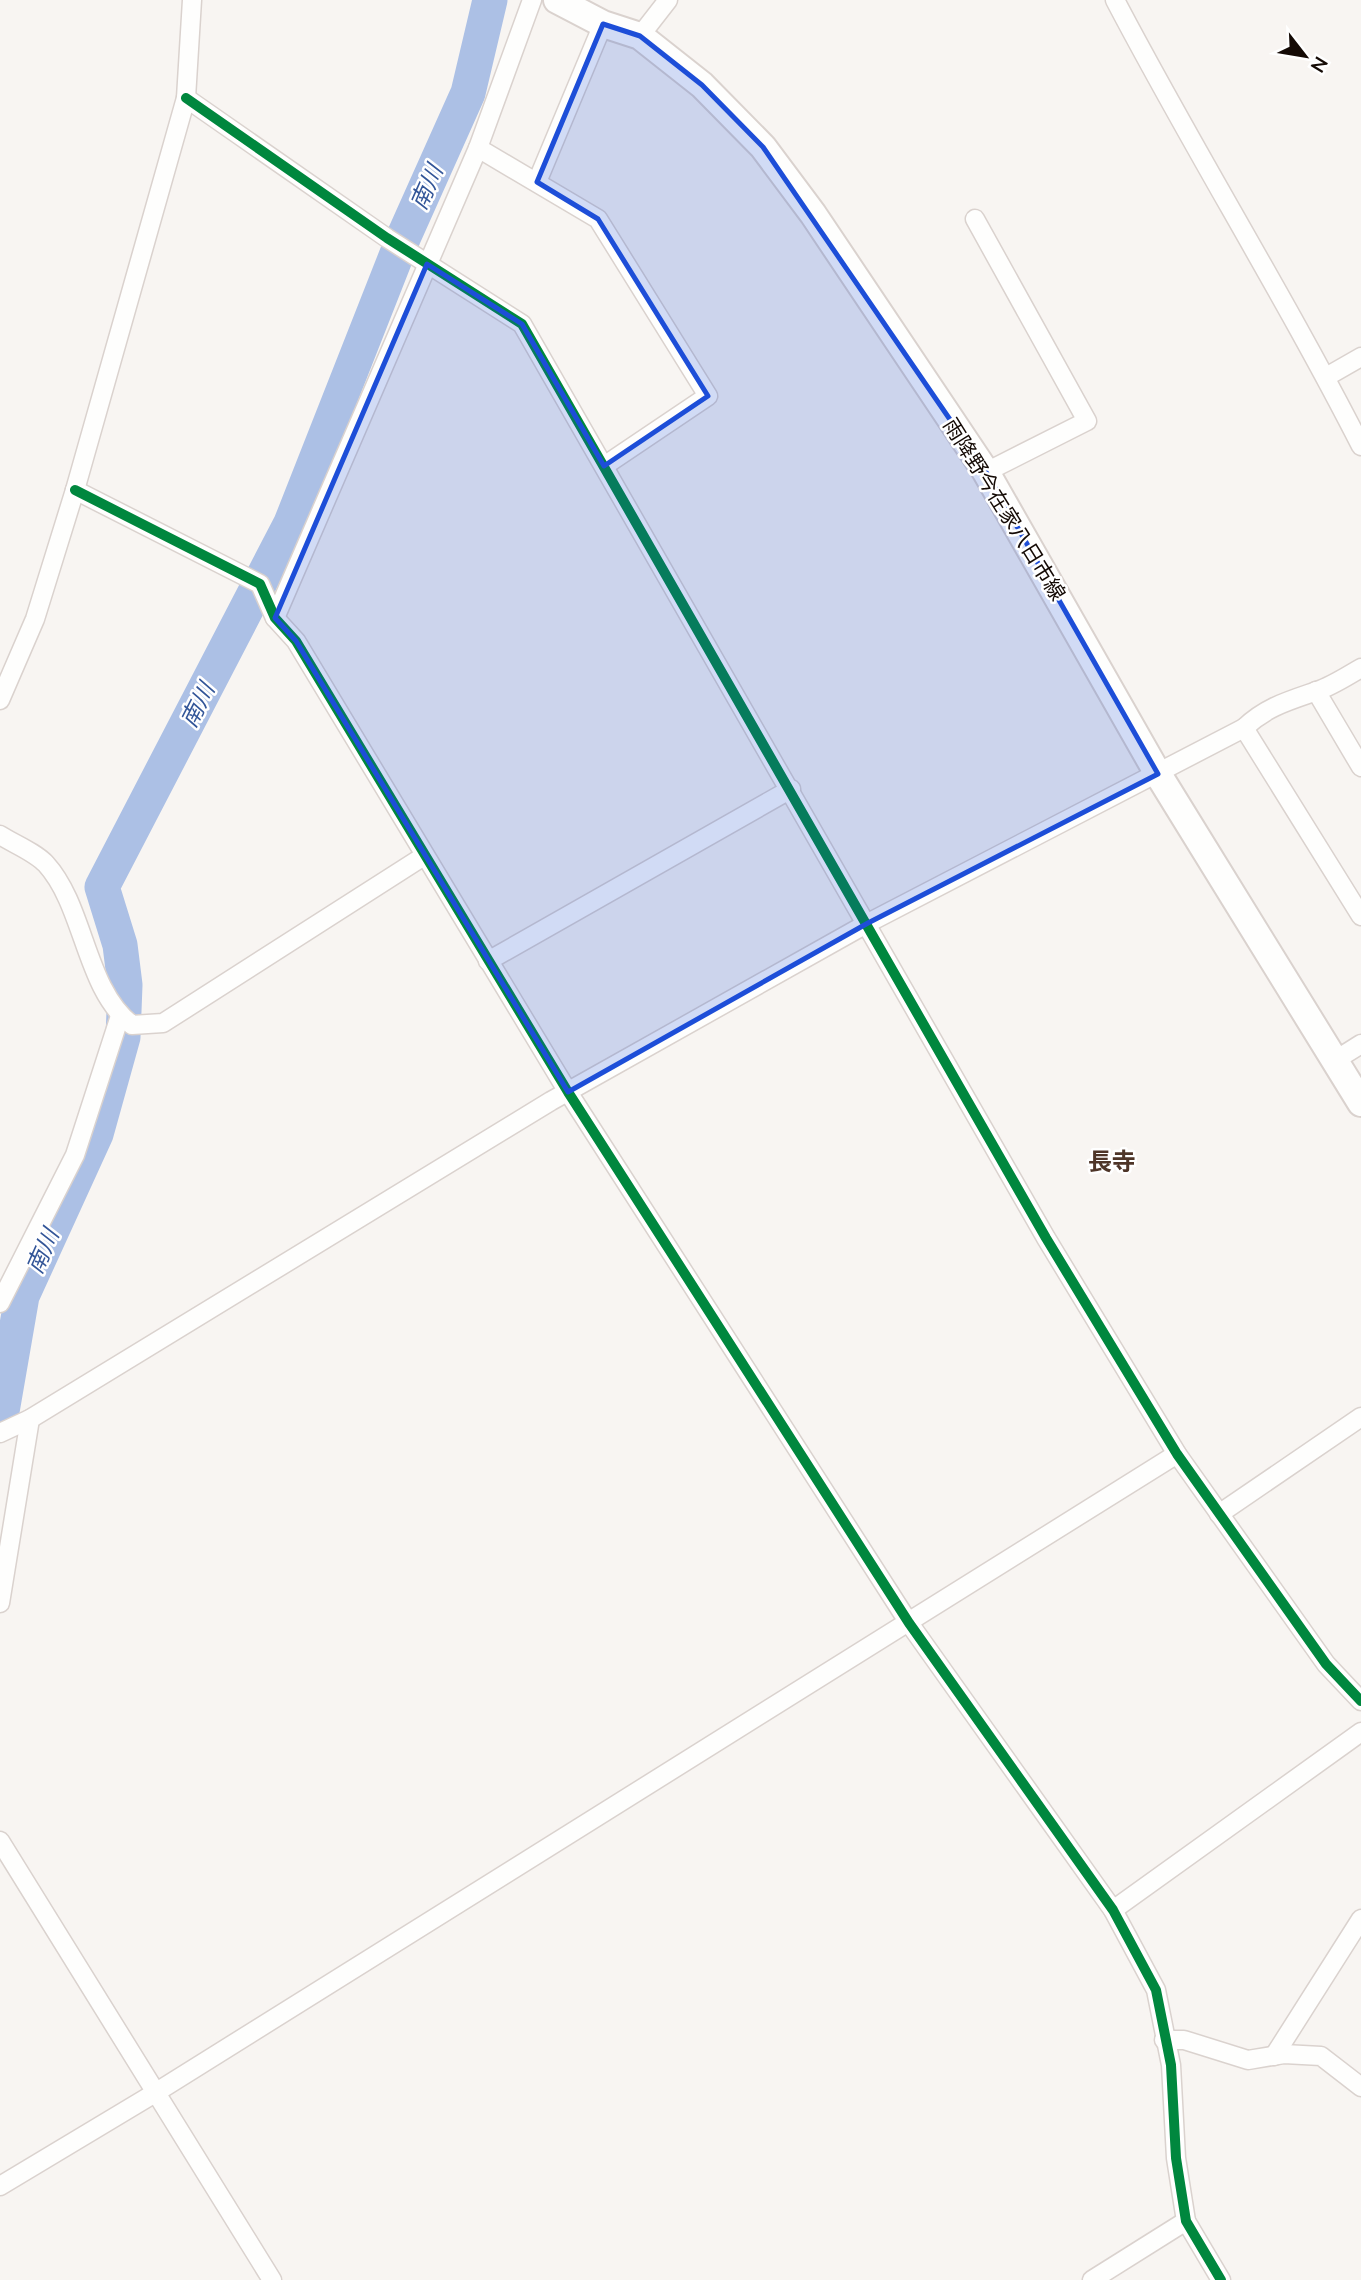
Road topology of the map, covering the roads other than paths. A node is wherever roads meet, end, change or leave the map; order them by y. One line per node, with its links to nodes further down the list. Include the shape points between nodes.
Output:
1 (192, 0): 8 (street)
2 (532, 0): 9 (street)
3 (557, 0): 6 (main road, 雨降野今在家八日市線)
4 (668, 0): 7 (street)
5 (1115, 0): 14 (street)
6 (603, 24): 7 (main road, 雨降野今在家八日市線); 10 (street)
7 (640, 36): 17 (main road, 雨降野今在家八日市線, via 702,85 763,147)
8 (186, 98): 12 (street); 18 (street)
9 (478, 148): 10 (street); 12 (street)
10 (537, 182): 16 (street, via 597,219 708,396)
11 (975, 219): 17 (street, via 1087,421)
12 (427, 264): 16 (street, via 522,324); 19 (street)
13 (1361, 357): 14 (street)
14 (1326, 377): 15 (street)
15 (1361, 446)
16 (604, 466): 26 (street)
17 (986, 472): 25 (main road, 雨降野今在家八日市線)
18 (75, 490): 19 (street, via 260,584); 22 (street, via 35,619)
19 (275, 618): 28 (street, via 296,641)
20 (1361, 668): 21 (street)
21 (1317, 691): 23 (street, via 1262,711); 24 (street)
22 (0, 700)
23 (1244, 728): 25 (street); 29 (street)
24 (1361, 767)
25 (1158, 774): 30 (street); 34 (main road, 雨降野今在家八日市線)
26 (791, 789): 30 (street); 31 (street)
27 (0, 835): 32 (street, via 46,863)
28 (424, 856): 31 (street); 32 (street, via 163,1023 132,1025)
29 (1361, 916)
30 (868, 923): 35 (street); 41 (street, via 1046,1238)
31 (488, 961): 35 (street)
32 (120, 1016): 37 (street, via 75,1155)
33 (1361, 1044): 34 (street)
34 (1334, 1061): 36 (main road, 雨降野今在家八日市線)
35 (568, 1092): 39 (street); 44 (street)
36 (1361, 1103)
37 (0, 1303)
38 (1361, 1417): 42 (street)
39 (30, 1419): 40 (street); 43 (street)
40 (0, 1433)
41 (1177, 1454): 42 (street); 44 (street)
42 (1219, 1514): 45 (street, via 1326,1664)
43 (0, 1603)
44 (909, 1623): 48 (street); 53 (street)
45 (1361, 1701)
46 (1361, 1732): 48 (street)
47 (0, 1841): 53 (street)
48 (1113, 1910): 50 (street, via 1156,1990)
49 (1361, 1919): 51 (street)
50 (1164, 2040): 51 (street, via 1184,2040 1248,2060); 55 (street, via 1171,2065 1175,2158)
51 (1274, 2056): 52 (street, via 1321,2056)
52 (1361, 2087)
53 (155, 2093): 54 (street); 56 (street)
54 (0, 2186)
55 (1186, 2221): 57 (street); 58 (street)
56 (272, 2280)
57 (1092, 2280)
58 (1221, 2280)

